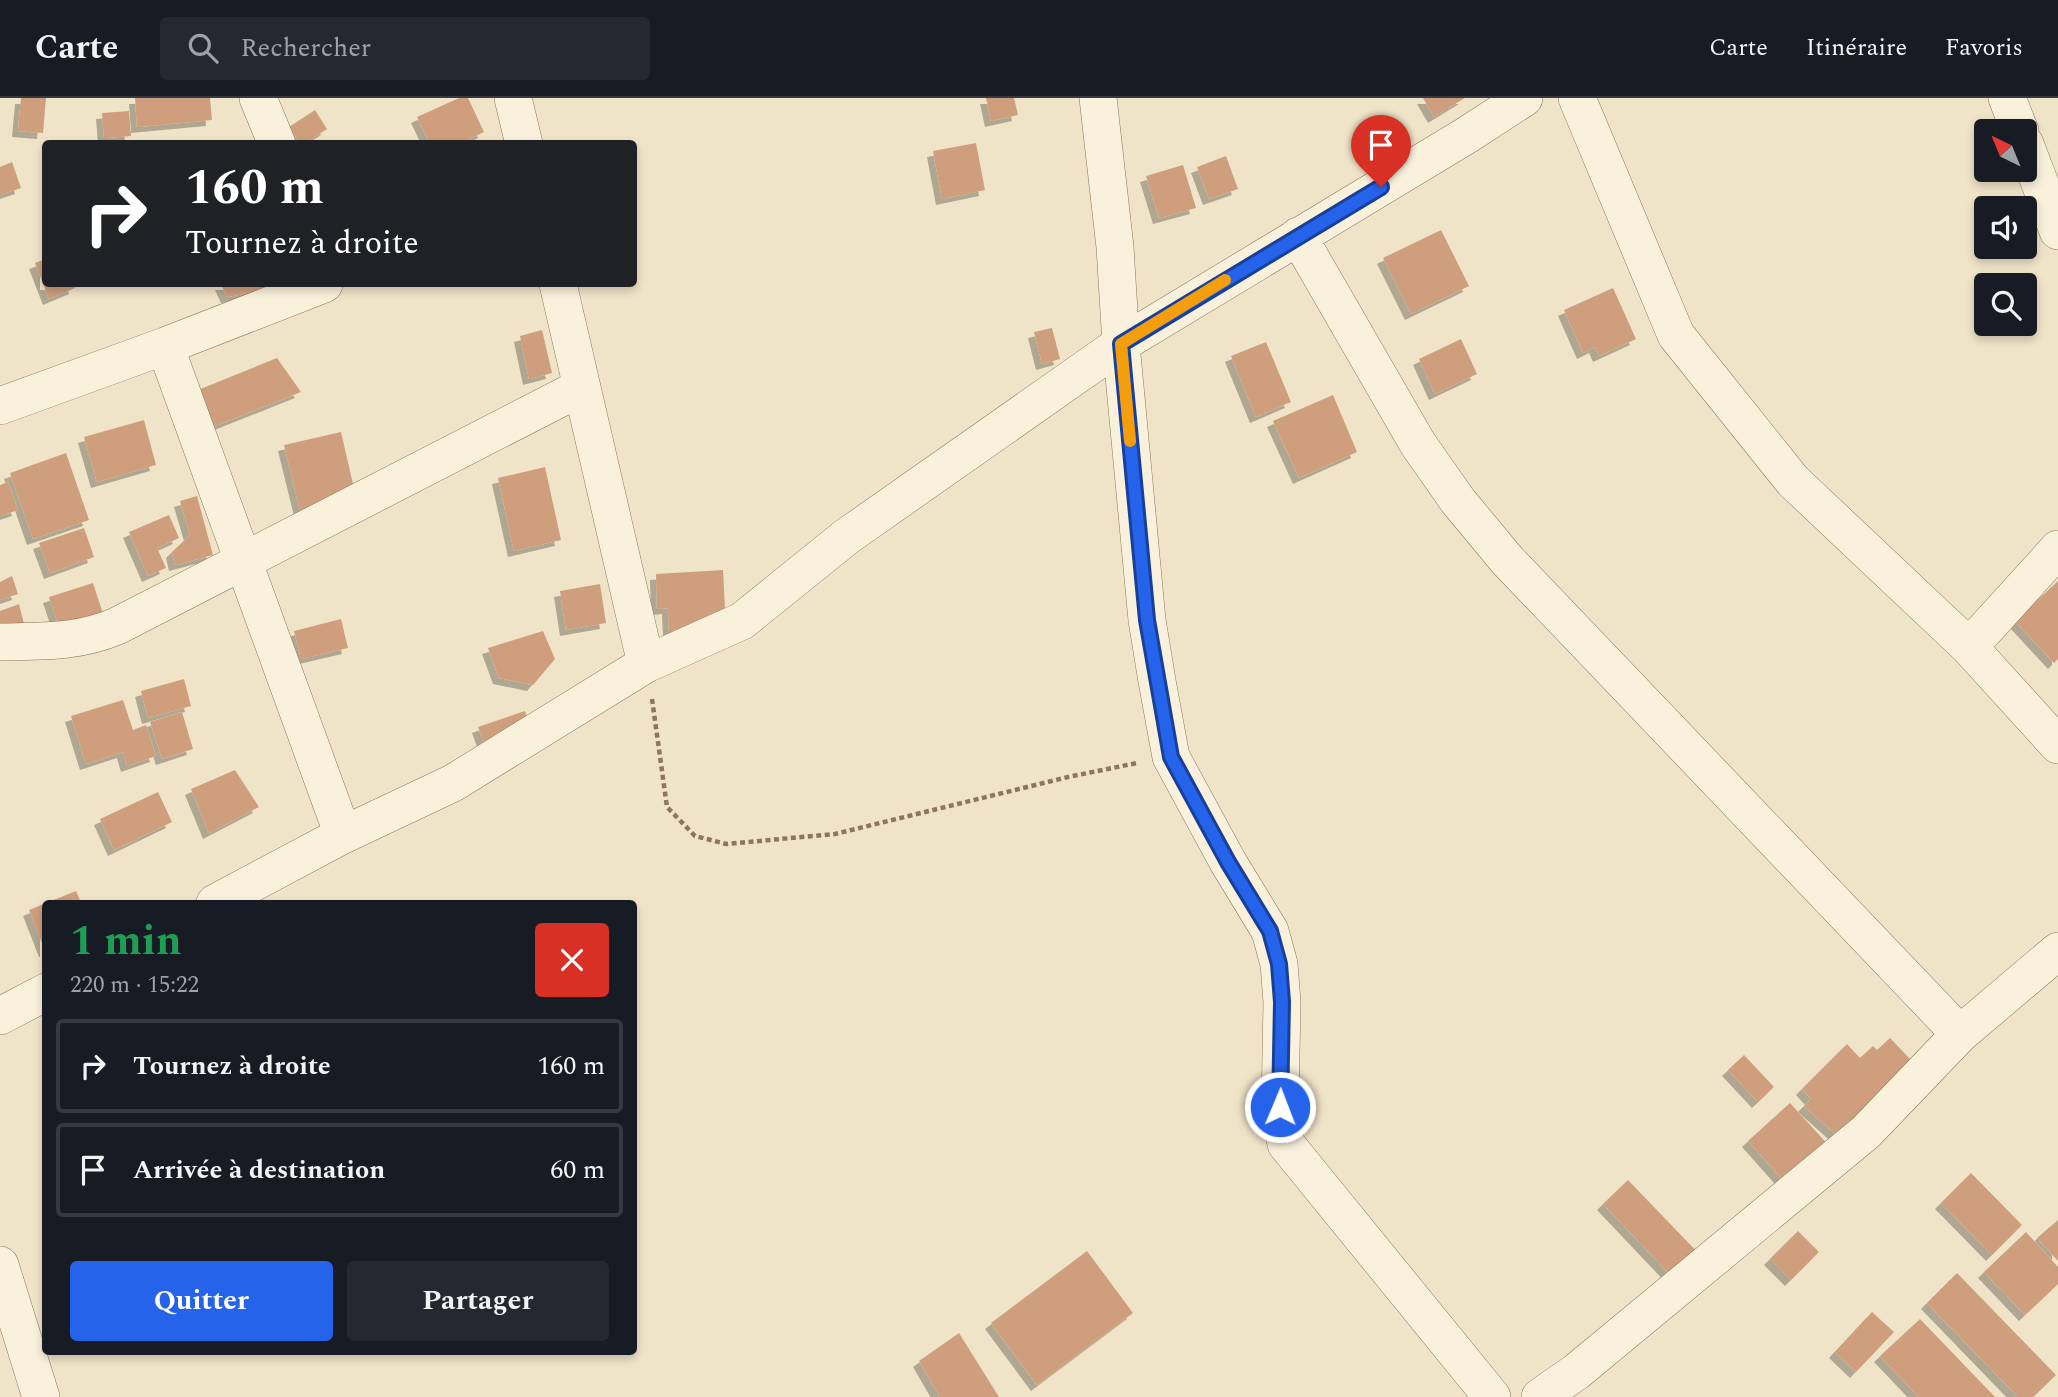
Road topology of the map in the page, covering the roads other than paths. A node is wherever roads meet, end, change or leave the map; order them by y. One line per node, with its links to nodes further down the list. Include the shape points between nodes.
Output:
1 (258, 98): 8 (street)
2 (513, 98): 9 (street)
3 (1098, 98): 15 (street)
4 (1524, 98): 12 (street)
5 (1577, 98): 22 (street, via 1676,335 1793,481)
6 (2007, 98): 7 (street)
7 (2015, 119)
8 (274, 140)
9 (523, 140)
10 (2037, 176): 11 (street)
11 (2058, 231)
12 (1298, 236): 15 (street); 30 (street, via 1398,412 1458,501 1507,560)
13 (316, 287): 16 (street)
14 (559, 287): 17 (street)
15 (1121, 344): 23 (street, via 846,537 742,621); 33 (street, via 1147,620 1171,757 1270,931 1282,1002 1280,1107 1286,1144)
16 (165, 346): 18 (street); 20 (street)
17 (582, 387): 20 (street); 23 (street)
18 (0, 406)
19 (2058, 549): 22 (street)
20 (243, 562): 21 (street, via 96,635 72,641); 25 (street)
21 (0, 642)
22 (1969, 647): 24 (street)
23 (646, 664): 25 (street, via 453,783)
24 (2058, 745)
25 (343, 835): 26 (street)
26 (221, 900)
27 (2058, 951): 30 (street)
28 (42, 994): 29 (street)
29 (0, 1016)
30 (1960, 1034): 34 (street, via 1866,1132)
31 (0, 1265): 32 (street)
32 (41, 1397)
33 (1492, 1397)
34 (1540, 1397)

